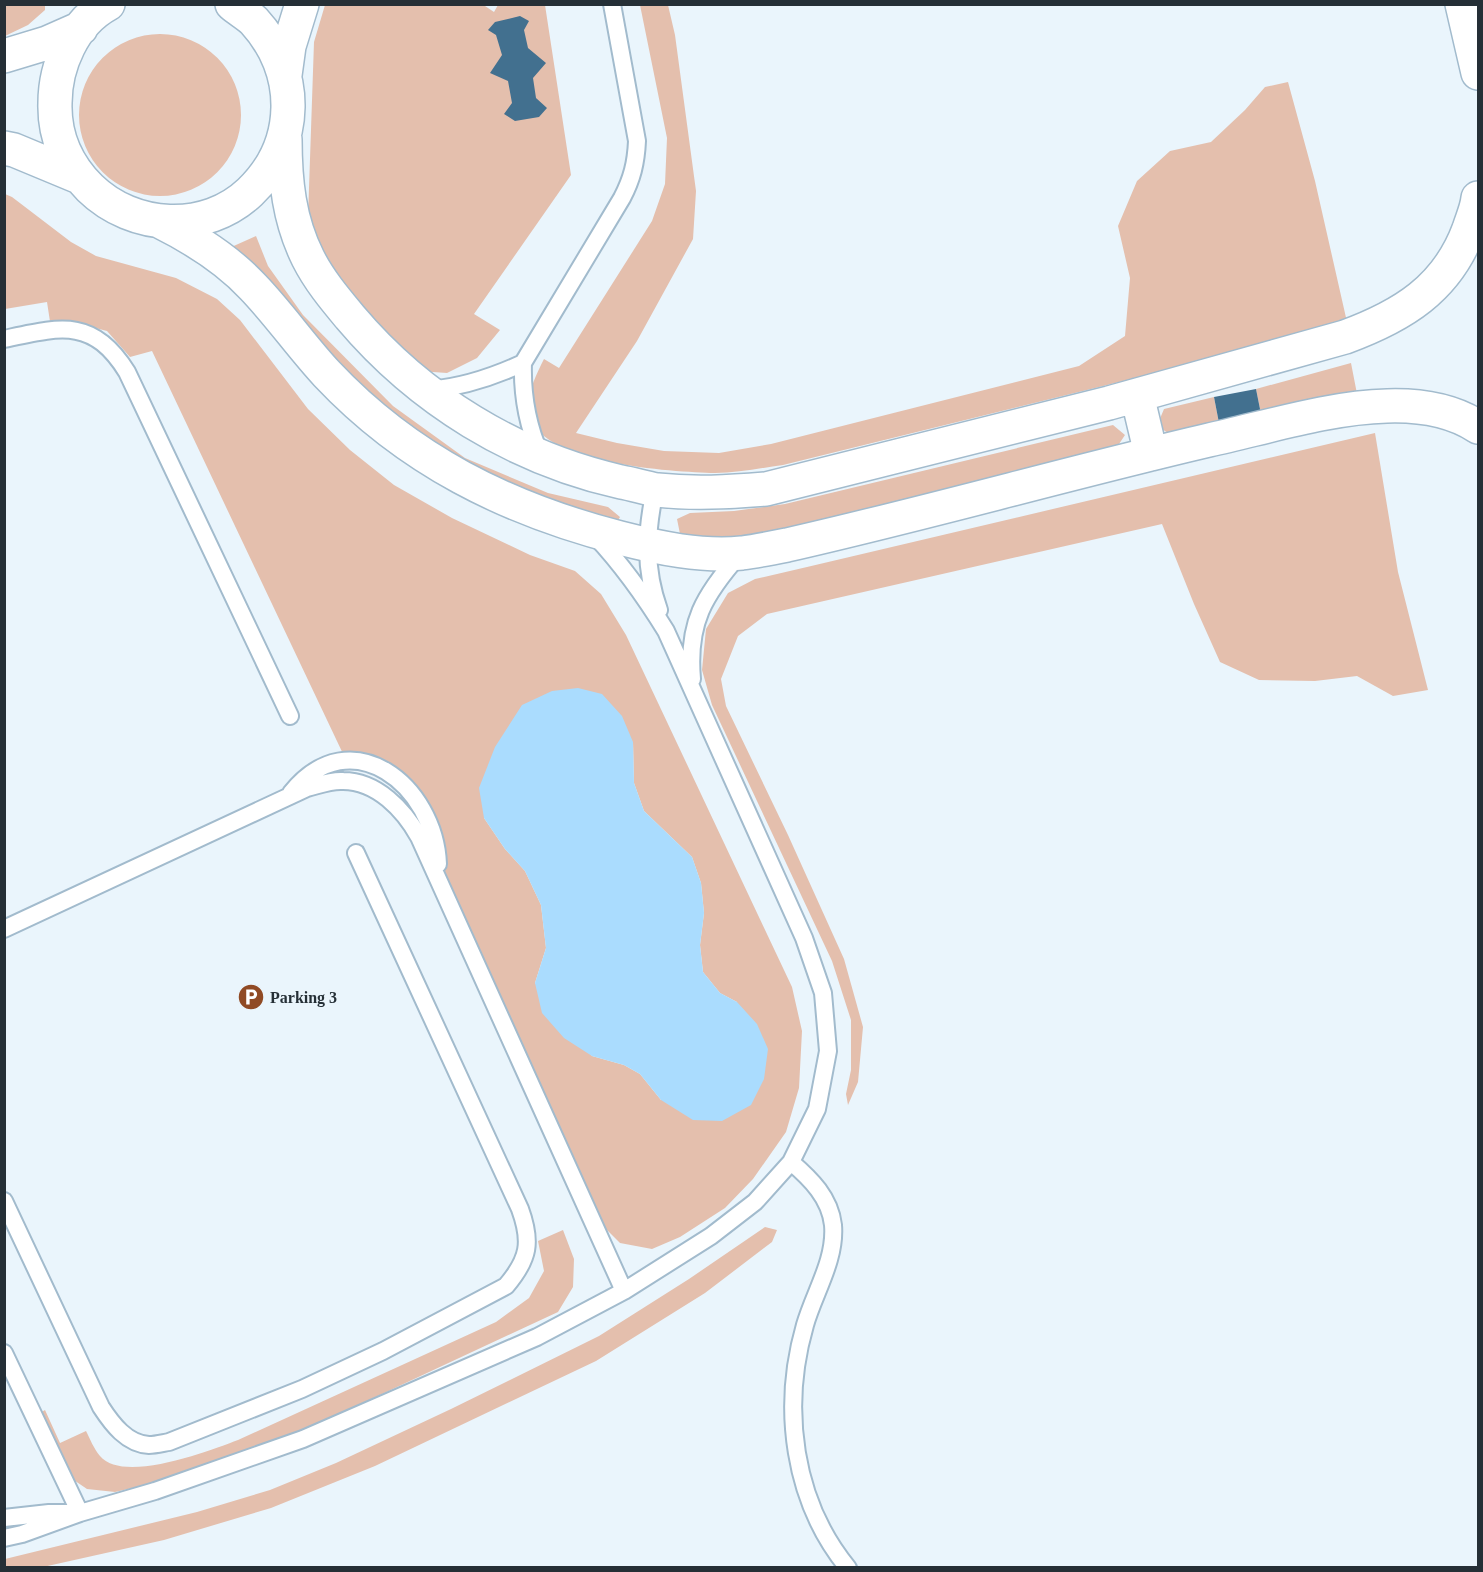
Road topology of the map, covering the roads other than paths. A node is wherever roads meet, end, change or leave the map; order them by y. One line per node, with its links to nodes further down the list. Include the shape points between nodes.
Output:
1 (108, 4): 6 (street)
2 (232, 4): 9 (street, via 253,20 272,45)
3 (302, 4): 9 (street)
4 (612, 4): 16 (lane, via 637,141 636,161 622,198)
5 (1462, 4): 8 (street)
6 (81, 28): 7 (street); 12 (street, via 64,55 55,86 54,118 62,149)
7 (4, 56)
8 (1479, 73)
9 (285, 75): 10 (street, via 289,107)
10 (285, 139): 14 (street, via 270,168 250,192 223,210 193,220); 17 (street, via 287,189 308,258 329,292 374,345)
11 (4, 148): 12 (street)
12 (79, 177): 14 (street, via 102,199 130,215)
13 (1479, 198): 18 (street, via 1464,242 1442,277 1414,303 1381,323 1345,337)
14 (161, 222): 23 (street, via 195,239 253,286 327,374 384,427 447,470 506,500)
15 (4, 339): 28 (lane, via 65,329 103,342 117,356)
16 (523, 363): 17 (lane, via 475,382); 21 (lane, via 525,411)
17 (425, 390): 21 (street, via 481,428)
18 (1137, 395): 20 (street); 22 (street, via 766,489 710,494)
19 (1479, 427): 20 (street, via 1444,412 1386,405 1322,415)
20 (1151, 454): 25 (street, via 834,535)
21 (541, 457): 22 (street)
22 (655, 490): 24 (lane)
23 (589, 530): 24 (street); 26 (lane, via 644,595)
24 (647, 545): 25 (street); 26 (lane, via 656,602)
25 (741, 553): 27 (lane, via 715,582 698,616 690,654)
26 (666, 631): 27 (lane)
27 (694, 692): 33 (lane, via 804,938 823,993 828,1052 817,1109)
28 (290, 716)
29 (287, 797): 31 (lane, via 345,780 381,793 410,820); 31 (lane, via 301,780 332,763 368,763 385,769 405,785 432,829 438,854); 32 (lane)
30 (356, 853): 34 (lane, via 524,1219 527,1250 520,1270 506,1286 302,1389 169,1442 148,1445 120,1432 101,1407)
31 (438, 880): 35 (lane)
32 (4, 929)
33 (791, 1162): 35 (lane, via 755,1202 711,1236); 40 (lane, via 812,1179 833,1223 833,1248 805,1326 793,1382 794,1440 807,1497 832,1548)
34 (4, 1201)
35 (624, 1291): 37 (lane, via 537,1337 303,1439 156,1491)
36 (4, 1353): 37 (lane)
37 (80, 1513): 38 (lane, via 49,1512); 39 (lane)
38 (4, 1518)
39 (4, 1538)
40 (848, 1568)

